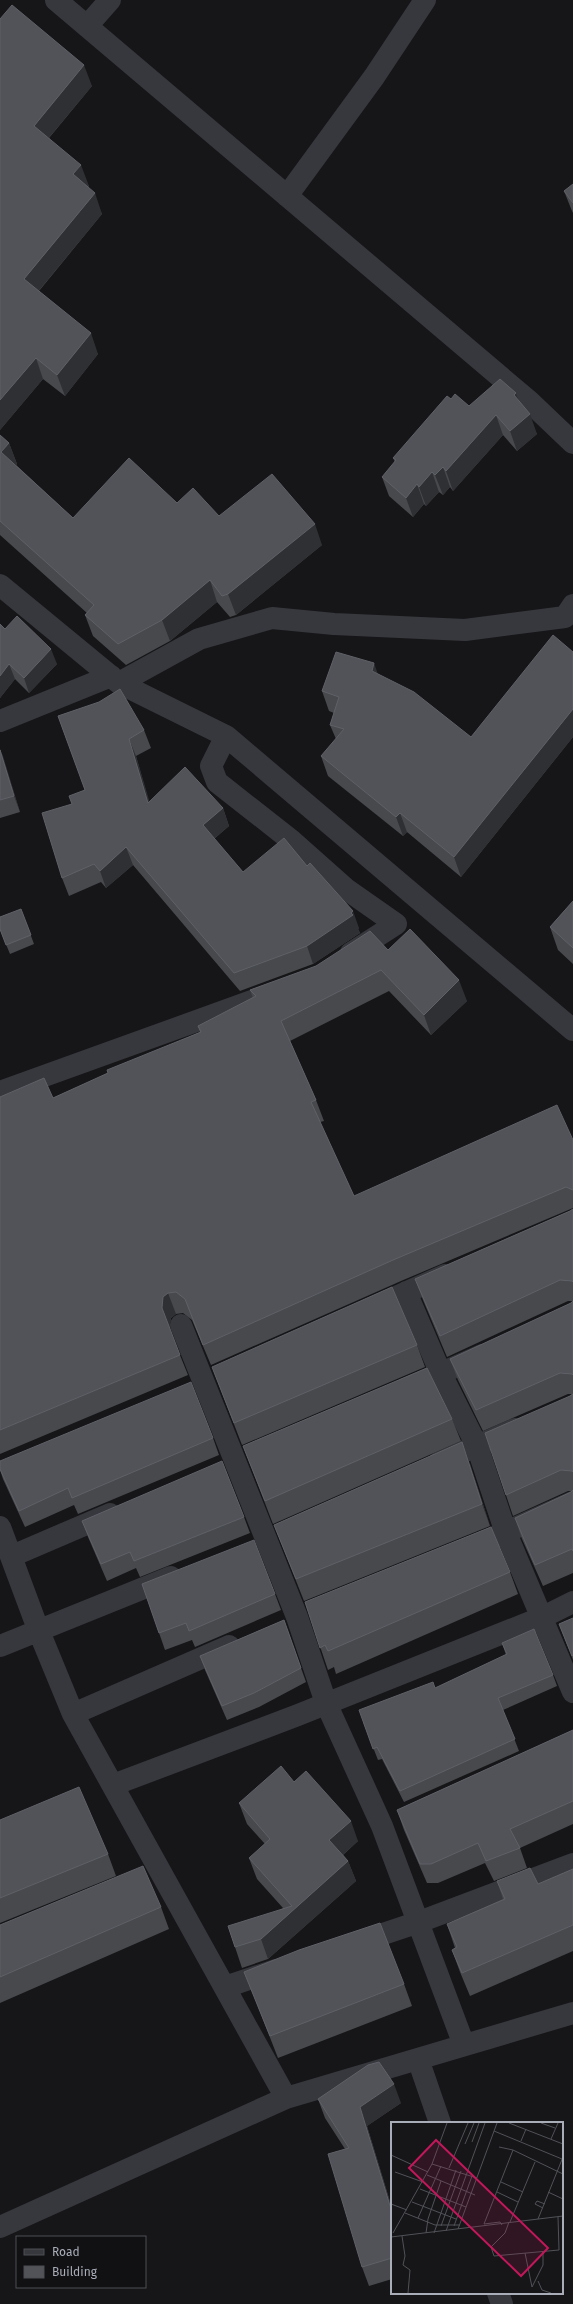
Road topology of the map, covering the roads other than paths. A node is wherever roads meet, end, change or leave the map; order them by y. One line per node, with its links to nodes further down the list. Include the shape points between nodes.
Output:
1 (56, 0): 4 (street)
2 (110, 0): 4 (street)
3 (425, 0): 5 (street, via 374,77)
4 (87, 26): 5 (street)
5 (287, 196): 6 (street, via 530,402)
6 (573, 443)
7 (0, 584): 9 (street)
8 (573, 605): 9 (street, via 565,617 465,630 334,624 272,618 199,639)
9 (115, 680): 10 (street); 11 (street)
10 (0, 721)
11 (226, 736): 12 (street, via 212,766 217,782 292,840 346,889 396,924); 14 (street)
12 (337, 963)
13 (280, 991): 15 (street)
14 (573, 1030)
15 (0, 1092)
16 (464, 1267): 17 (street)
17 (406, 1292): 18 (street); 22 (street)
18 (348, 1318)
19 (181, 1325): 23 (street)
20 (504, 1345): 22 (street)
21 (225, 1372): 23 (street)
22 (441, 1374): 25 (street); 27 (street)
23 (204, 1382): 24 (street); 29 (street)
24 (182, 1391)
25 (390, 1396)
26 (532, 1422): 27 (street)
27 (477, 1446): 31 (street); 36 (street)
28 (257, 1451): 29 (street)
29 (235, 1460): 30 (street); 37 (street)
30 (213, 1470)
31 (419, 1472)
32 (573, 1502): 36 (street)
33 (127, 1506): 39 (street)
34 (0, 1527): 39 (street)
35 (288, 1530): 37 (street)
36 (506, 1533): 40 (street); 45 (street)
37 (267, 1540): 38 (street); 44 (street)
38 (244, 1549)
39 (12, 1556): 47 (street)
40 (449, 1556)
41 (193, 1569): 47 (street)
42 (573, 1602): 45 (street)
43 (319, 1608): 44 (street)
44 (297, 1617): 46 (street); 51 (street)
45 (543, 1618): 50 (street); 51 (street)
46 (275, 1626)
47 (38, 1630): 49 (street); 52 (street)
48 (246, 1639): 52 (street)
49 (0, 1646)
50 (573, 1692)
51 (326, 1703): 53 (street); 55 (street)
52 (73, 1714): 53 (street)
53 (114, 1785): 57 (street)
54 (404, 1816): 55 (street)
55 (382, 1826): 59 (street)
56 (573, 1864): 59 (street)
57 (161, 1871): 58 (street); 62 (street)
58 (139, 1880)
59 (419, 1922): 60 (street); 64 (street)
60 (337, 1950)
61 (292, 1964): 62 (street)
62 (225, 1987): 66 (street)
63 (572, 2015): 64 (street)
64 (464, 2045): 65 (street)
65 (418, 2059): 66 (street); 67 (street)
66 (286, 2098): 68 (street)
67 (440, 2122)
68 (0, 2227)
69 (498, 2294): 70 (street)
70 (502, 2304)

